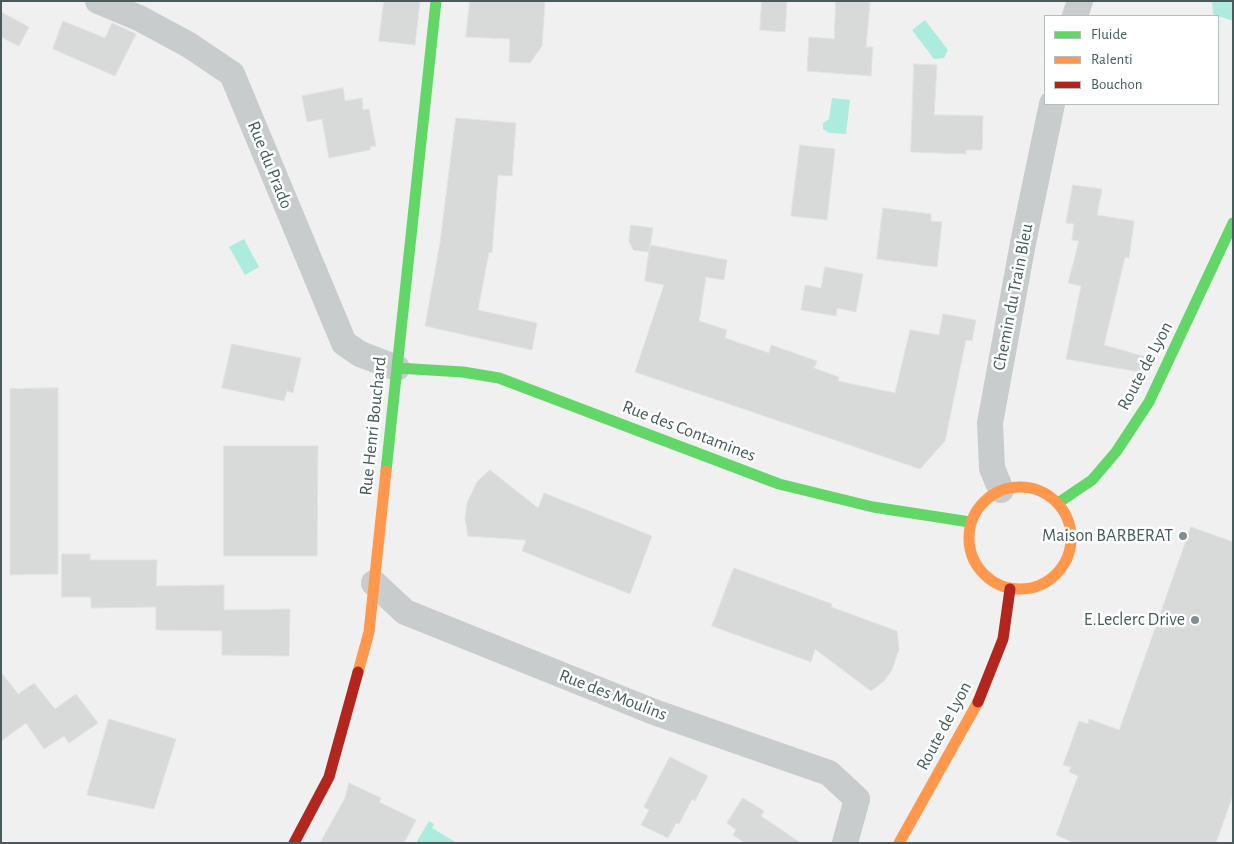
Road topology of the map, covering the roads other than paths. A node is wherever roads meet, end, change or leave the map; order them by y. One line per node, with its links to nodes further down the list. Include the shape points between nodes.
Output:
1 (98, 1): 7 (street, Rue du Prado, via 148,22 232,74 344,343 360,354)
2 (436, 1): 7 (street, Rue Henri Bouchard)
3 (1080, 1): 4 (street)
4 (1075, 15)
5 (1052, 105): 8 (street, Chemin du Train Bleu, via 990,423 992,468)
6 (1233, 223): 9 (street, Route de Lyon, via 1149,402 1116,452 1092,480)
7 (397, 368): 10 (street, Rue des Contamines, via 499,378 786,486 919,517); 11 (street, Rue Henri Bouchard)
8 (1000, 490): 9 (street, via 1016,486 1031,488 1046,493); 10 (street, via 977,509)
9 (1058, 503): 12 (street, via 1070,528 1071,542 1065,564 1042,585 1026,590)
10 (970, 522): 12 (street, via 968,540 971,557 980,572 994,583)
11 (374, 583): 13 (street, Rue Henri Bouchard, via 369,632 329,777); 14 (street, Rue des Moulins, via 405,612 654,712 829,773 857,799)
12 (1010, 589): 15 (street, Route de Lyon, via 1003,639 980,700)
13 (294, 843)
14 (845, 843)
15 (899, 843)

